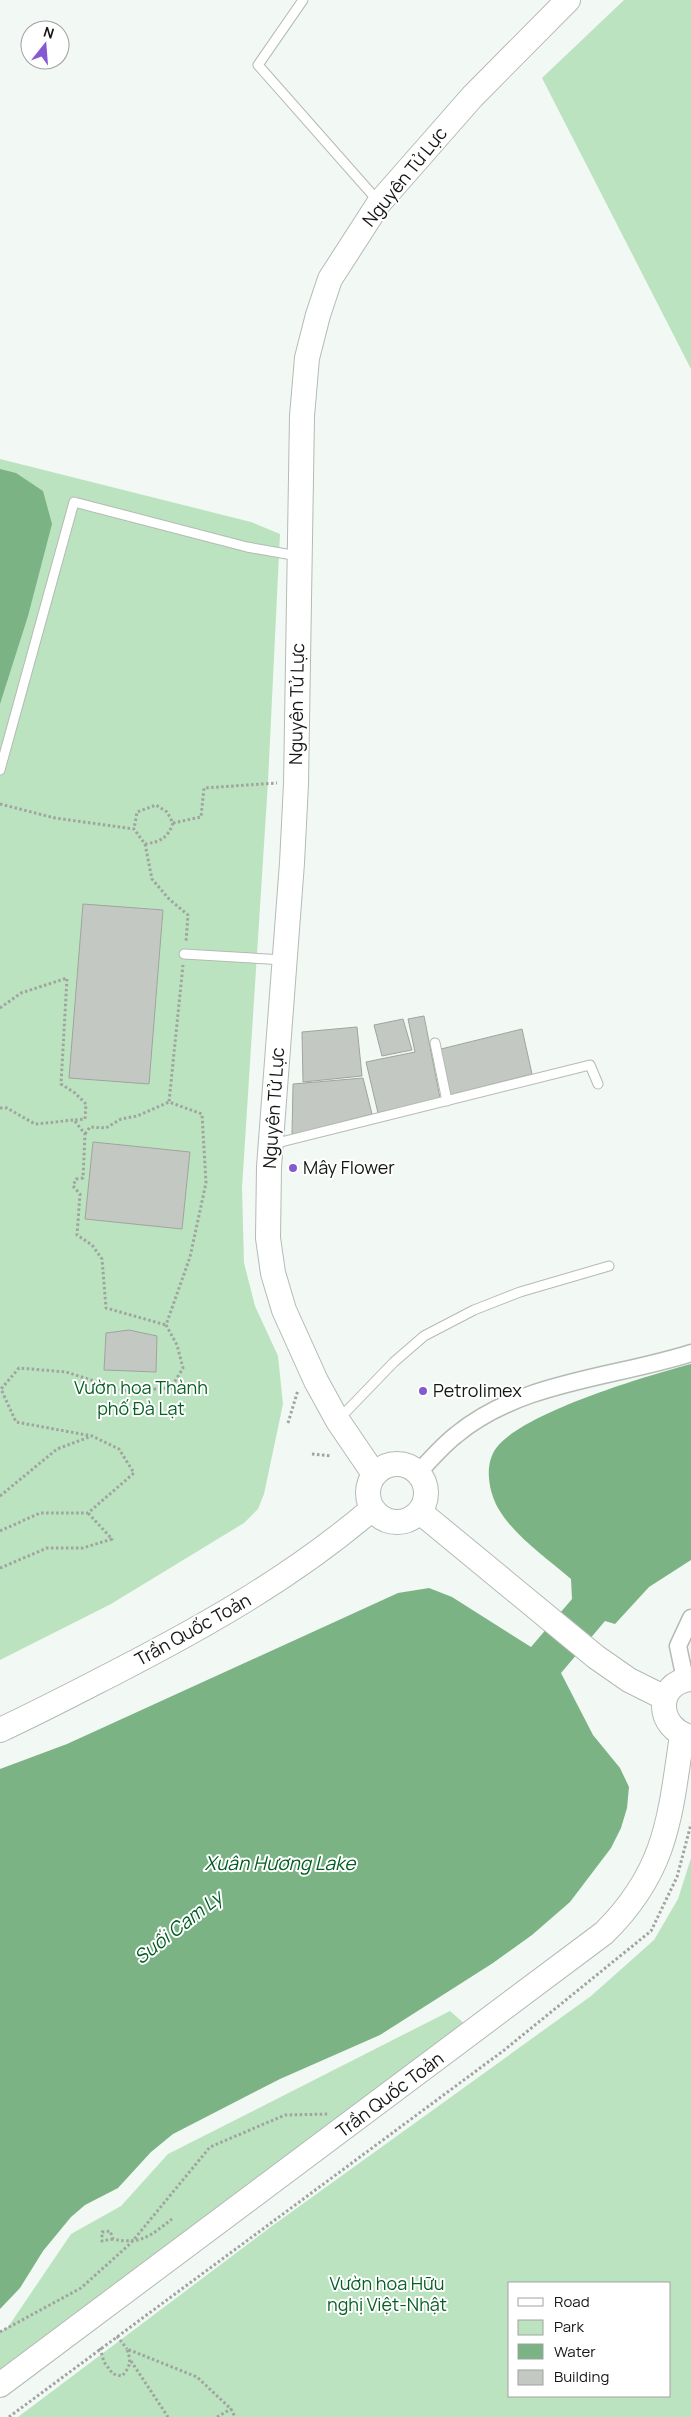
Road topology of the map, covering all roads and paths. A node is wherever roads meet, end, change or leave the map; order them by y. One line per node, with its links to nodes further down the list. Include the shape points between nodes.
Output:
1 (303, 0): 3 (lane, via 258,65)
2 (568, 0): 3 (main road, Nguyên Tử Lực, via 472,97)
3 (379, 203): 4 (main road, Nguyên Tử Lực, via 330,279 307,358 302,416)
4 (299, 556): 5 (lane, via 247,547 74,502); 6 (main road, Nguyên Tử Lực)
5 (0, 770)
6 (296, 784): 8 (path, via 268,782 204,788 201,817); 12 (main road, Nguyên Tử Lực)
7 (0, 804): 9 (path, via 55,818)
8 (173, 823): 9 (path, via 168,812 156,805 137,812); 10 (path, via 169,834 158,842)
9 (134, 829): 10 (path)
10 (145, 844): 11 (path, via 152,879 188,915)
11 (184, 954): 12 (lane); 17 (path)
12 (284, 960): 21 (main road, Nguyên Tử Lực)
13 (0, 1008): 19 (path, via 21,993 67,978 61,1084 86,1104 85,1119)
14 (435, 1043): 16 (lane)
15 (598, 1084): 16 (lane, via 590,1065)
16 (448, 1101): 21 (lane)
17 (169, 1102): 20 (path, via 137,1116 121,1118 106,1128 90,1126); 23 (path, via 202,1114 206,1183 190,1257)
18 (0, 1108): 19 (path, via 7,1108 35,1124)
19 (74, 1120): 20 (path)
20 (85, 1134): 23 (path, via 83,1178 76,1179 73,1186 80,1194 77,1234 92,1245 102,1259 106,1308)
21 (271, 1145): 26 (main road, Nguyên Tử Lực, via 268,1238 273,1273 284,1310 316,1381)
22 (609, 1266): 26 (lane, via 520,1292 424,1336)
23 (166, 1325): 28 (path, via 177,1345 183,1368 171,1388 126,1391 66,1372 19,1368 1,1389 16,1422)
24 (691, 1353): 31 (street, via 540,1391 502,1407 457,1434)
25 (299, 1387): 27 (path)
26 (338, 1420): 32 (main road, Nguyên Tử Lực)
27 (288, 1423)
28 (92, 1436): 33 (path, via 57,1449); 36 (path, via 119,1449 134,1473)
29 (312, 1454): 30 (path)
30 (331, 1456)
31 (418, 1473): 32 (main road, via 405,1464 397,1463 380,1468); 35 (main road, via 423,1479 426,1495)
32 (374, 1474): 34 (main road, via 367,1491)
33 (0, 1496)
34 (372, 1509): 35 (main road, via 386,1520 395,1522 413,1518); 42 (main road, Trần Quốc Toản, via 338,1539 254,1597)
35 (420, 1512): 41 (main road, via 596,1657)
36 (88, 1513): 37 (path, via 40,1513); 38 (path, via 112,1539 83,1548 47,1548)
37 (0, 1531)
38 (0, 1568)
39 (691, 1618): 40 (street, via 678,1646)
40 (688, 1679): 41 (main road, via 670,1690)
41 (665, 1698): 43 (main road, via 664,1715 668,1724)
42 (0, 1730)
43 (687, 1736): 54 (main road, Trần Quốc Toản, via 661,1849 632,1904 604,1933)
44 (691, 1824): 50 (path, via 677,1877 651,1931 503,2051)
45 (338, 2113): 48 (path, via 285,2115 210,2147)
46 (172, 2219): 48 (path, via 152,2234)
47 (113, 2239): 48 (path)
48 (131, 2243): 49 (path, via 81,2288)
49 (0, 2332)
50 (117, 2336): 51 (path); 52 (path)
51 (100, 2348): 53 (path, via 108,2370 113,2374 122,2376); 56 (path)
52 (127, 2348): 53 (path); 55 (path, via 197,2377)
53 (131, 2360): 57 (path)
54 (0, 2385)
55 (231, 2409): 58 (path); 59 (path)
56 (9, 2417)
57 (168, 2417)
58 (217, 2417)
59 (235, 2417)

